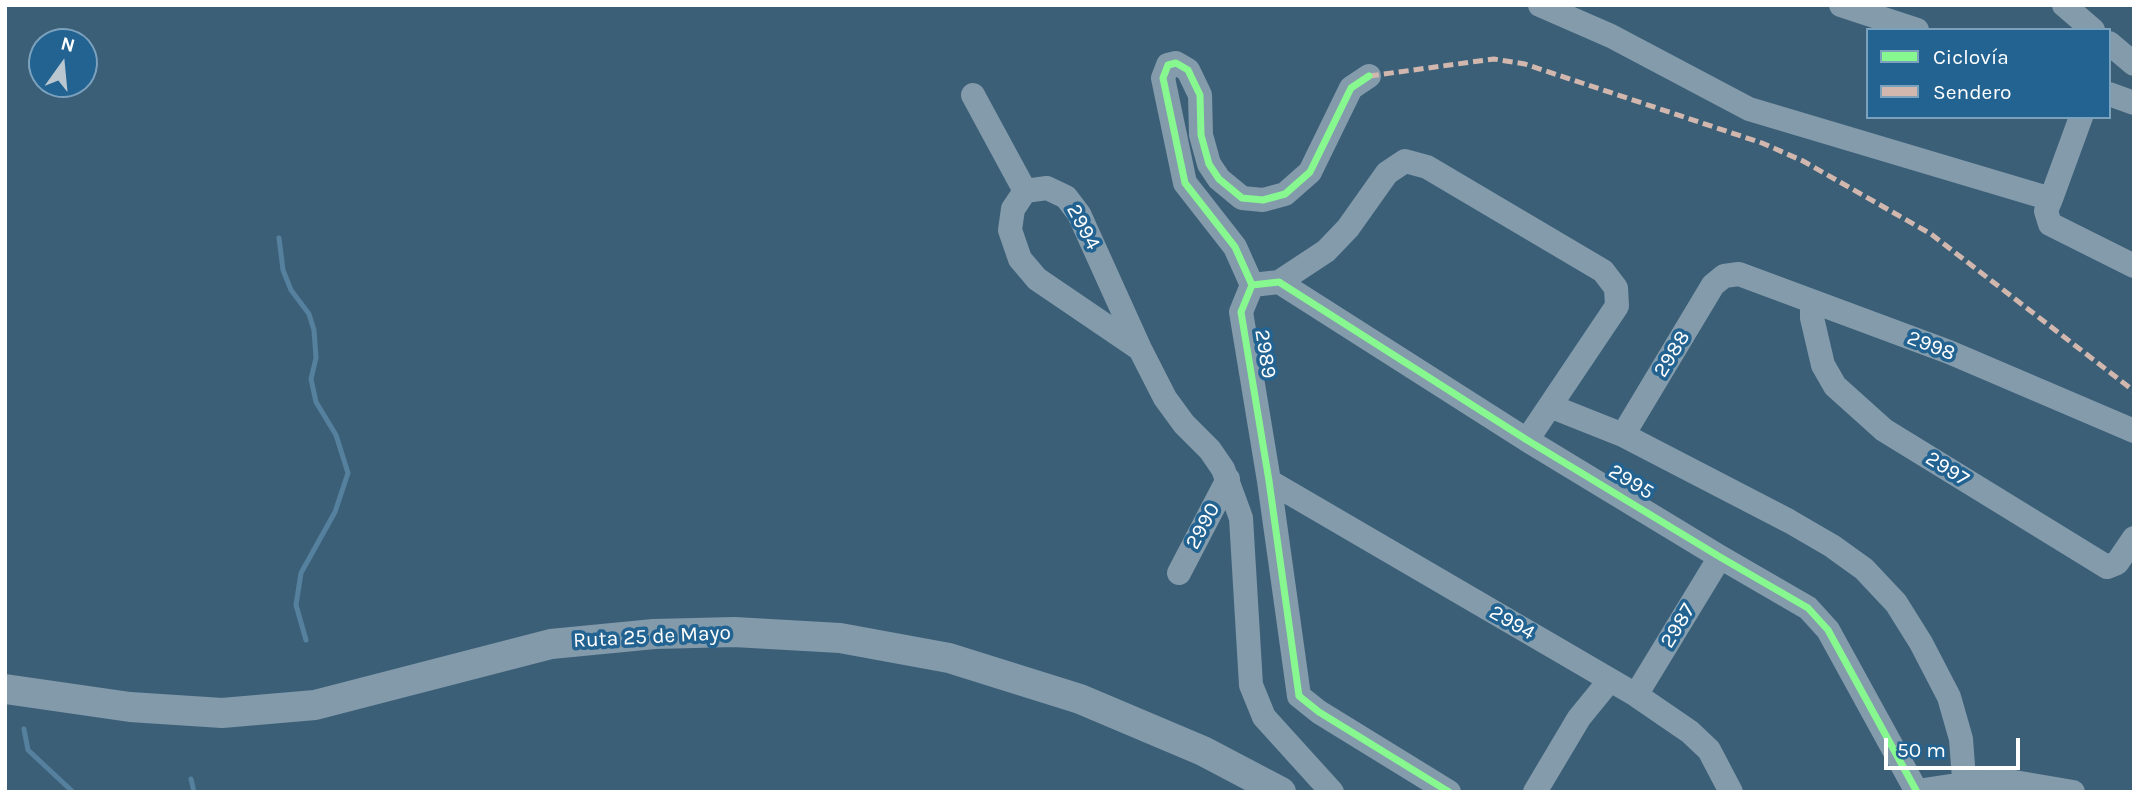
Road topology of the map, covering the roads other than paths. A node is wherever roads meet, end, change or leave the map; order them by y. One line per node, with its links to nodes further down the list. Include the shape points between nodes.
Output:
1 (1540, 5): 16 (street, via 1611,36 1749,109)
2 (1841, 5): 4 (street)
3 (2064, 5): 6 (street)
4 (1863, 9): 5 (street)
5 (1912, 28)
6 (2091, 28)
7 (2111, 45): 8 (street)
8 (2134, 64)
9 (1368, 76): 14 (street, via 1351,88 1310,172 1285,194 1263,200 1242,198)
10 (973, 95): 15 (street)
11 (2111, 95): 12 (street)
12 (2134, 103)
13 (2080, 119): 16 (street)
14 (1223, 182): 17 (street, via 1205,193); 17 (street, via 1209,164 1195,82 1182,66 1168,65 1163,79 1185,183)
15 (1025, 191): 23 (street, 2994, via 1047,188 1066,197 1079,214); 23 (street, 2994, via 1013,209 1010,230 1020,259 1037,279)
16 (2051, 199): 18 (street, via 2046,211 2050,224)
17 (1204, 208): 21 (street, via 1235,247)
18 (2134, 266)
19 (1724, 276): 22 (street, 2998, via 1739,274); 26 (street, 2988, via 1713,285)
20 (1279, 282): 21 (street); 24 (street, via 1326,251 1387,173 1405,161 1427,167 1603,271 1616,288 1617,306); 27 (street, 2995)
21 (1252, 285): 29 (street, 2989, via 1241,312)
22 (1812, 302): 25 (street, 2998, via 1949,352); 30 (street, 2997, via 1823,365 1835,386 1884,430 2107,567 2117,563)
23 (1140, 349): 28 (street, 2994, via 1165,398)
24 (1550, 406): 26 (street, 2995); 27 (street)
25 (2134, 431)
26 (1623, 435): 36 (street, 2995, via 1789,521 1864,569 1896,603 1949,697 1961,739)
27 (1527, 440): 31 (street, 2995)
28 (1226, 474): 32 (street, 2990); 39 (street, 2994, via 1241,518 1251,685 1264,718)
29 (1269, 481): 33 (street, 2994); 40 (street, 2989, via 1299,695)
30 (2134, 538)
31 (1720, 557): 35 (street, 2987); 37 (street, 2995, via 1808,608 1828,630)
32 (1178, 573)
33 (1609, 680): 35 (street, 2994); 41 (street, via 1578,718)
34 (5, 689): 38 (main road, Ruta 25 de Mayo, via 130,707 222,713 315,705 551,644 734,632 840,638 949,658 1080,699 1203,751)
35 (1636, 695): 42 (street, 2994, via 1709,750)
36 (1965, 788): 37 (street); 43 (street, via 1997,779)
37 (1917, 791)
38 (1281, 792)
39 (1332, 792)
40 (1449, 792)
41 (1535, 792)
42 (1731, 792)
43 (2073, 792)

